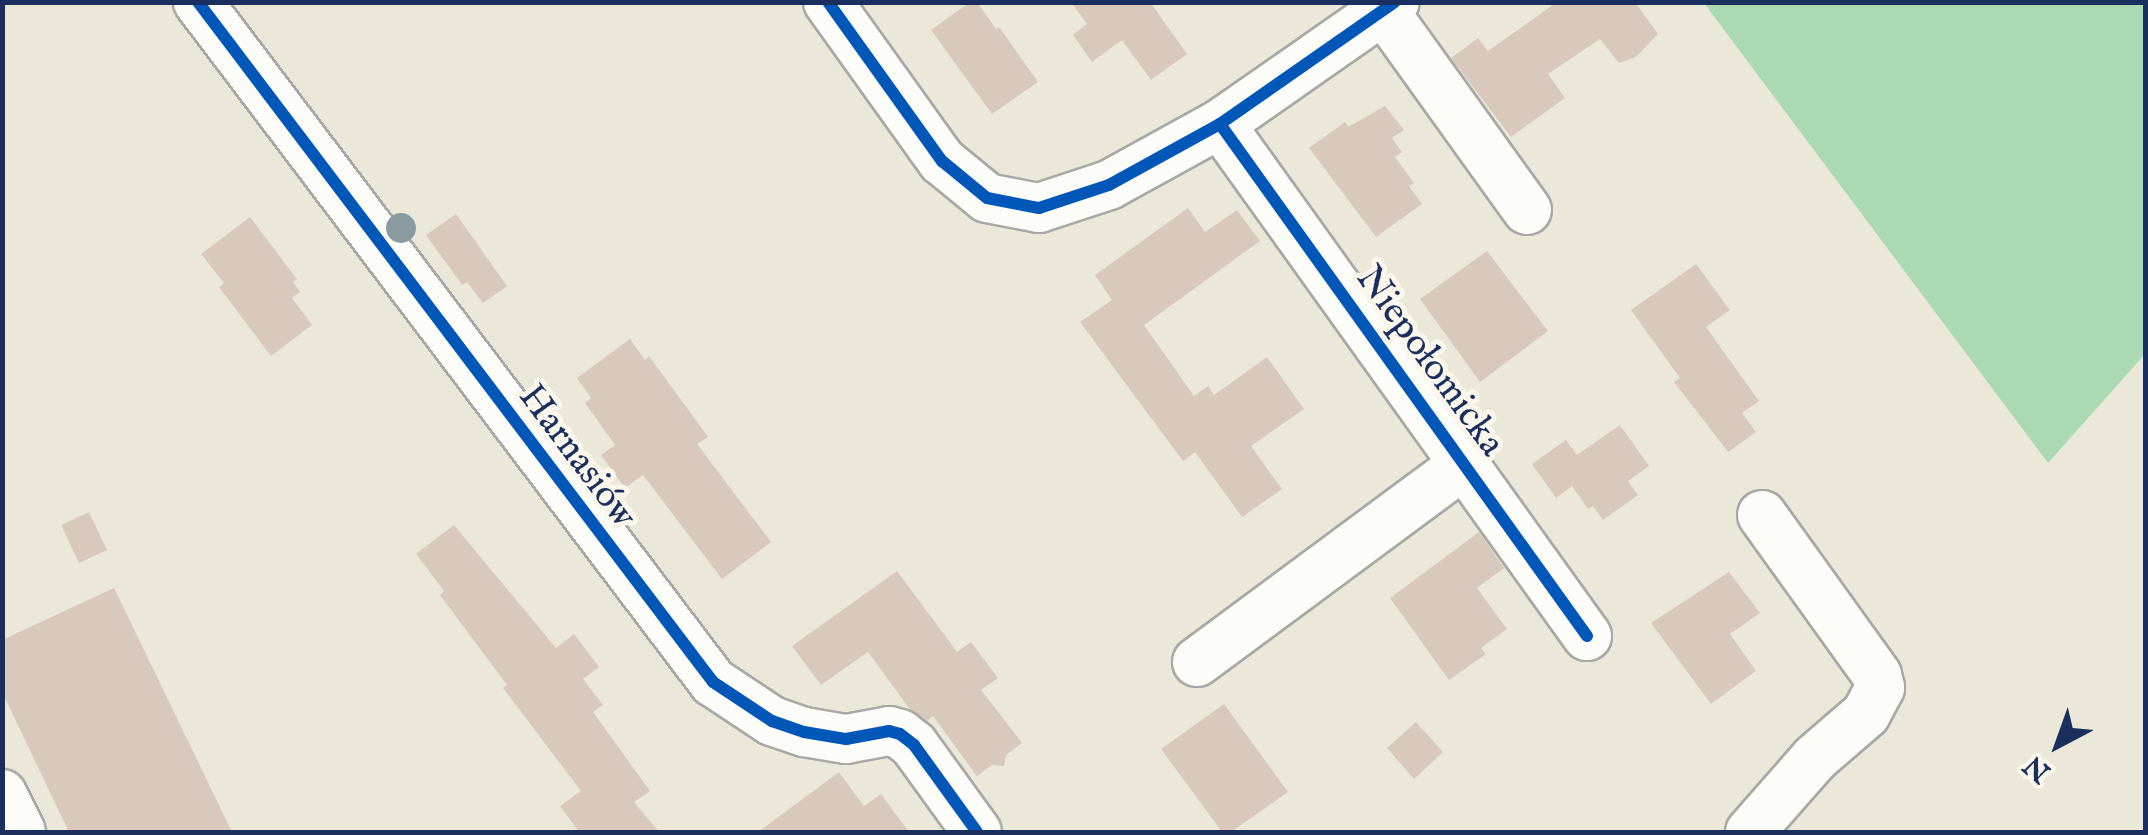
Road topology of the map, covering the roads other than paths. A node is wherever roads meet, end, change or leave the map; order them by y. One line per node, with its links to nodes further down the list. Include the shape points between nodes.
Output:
1 (198, 2): 12 (street, Harnasiów, via 713,682 772,722 804,732 846,739 900,734)
2 (828, 2): 4 (street, via 942,161 987,198 1038,208 1109,186)
3 (1390, 7): 4 (street); 5 (street)
4 (1220, 124): 6 (street, Niepołomicka)
5 (1527, 210)
6 (1466, 463): 8 (street, Niepołomicka); 9 (street, Niepołomicka)
7 (1762, 516): 13 (street, via 1880,688 1866,714)
8 (1588, 636)
9 (1197, 662)
10 (2, 794): 11 (street)
11 (21, 832)
12 (976, 832)
13 (1750, 832)

